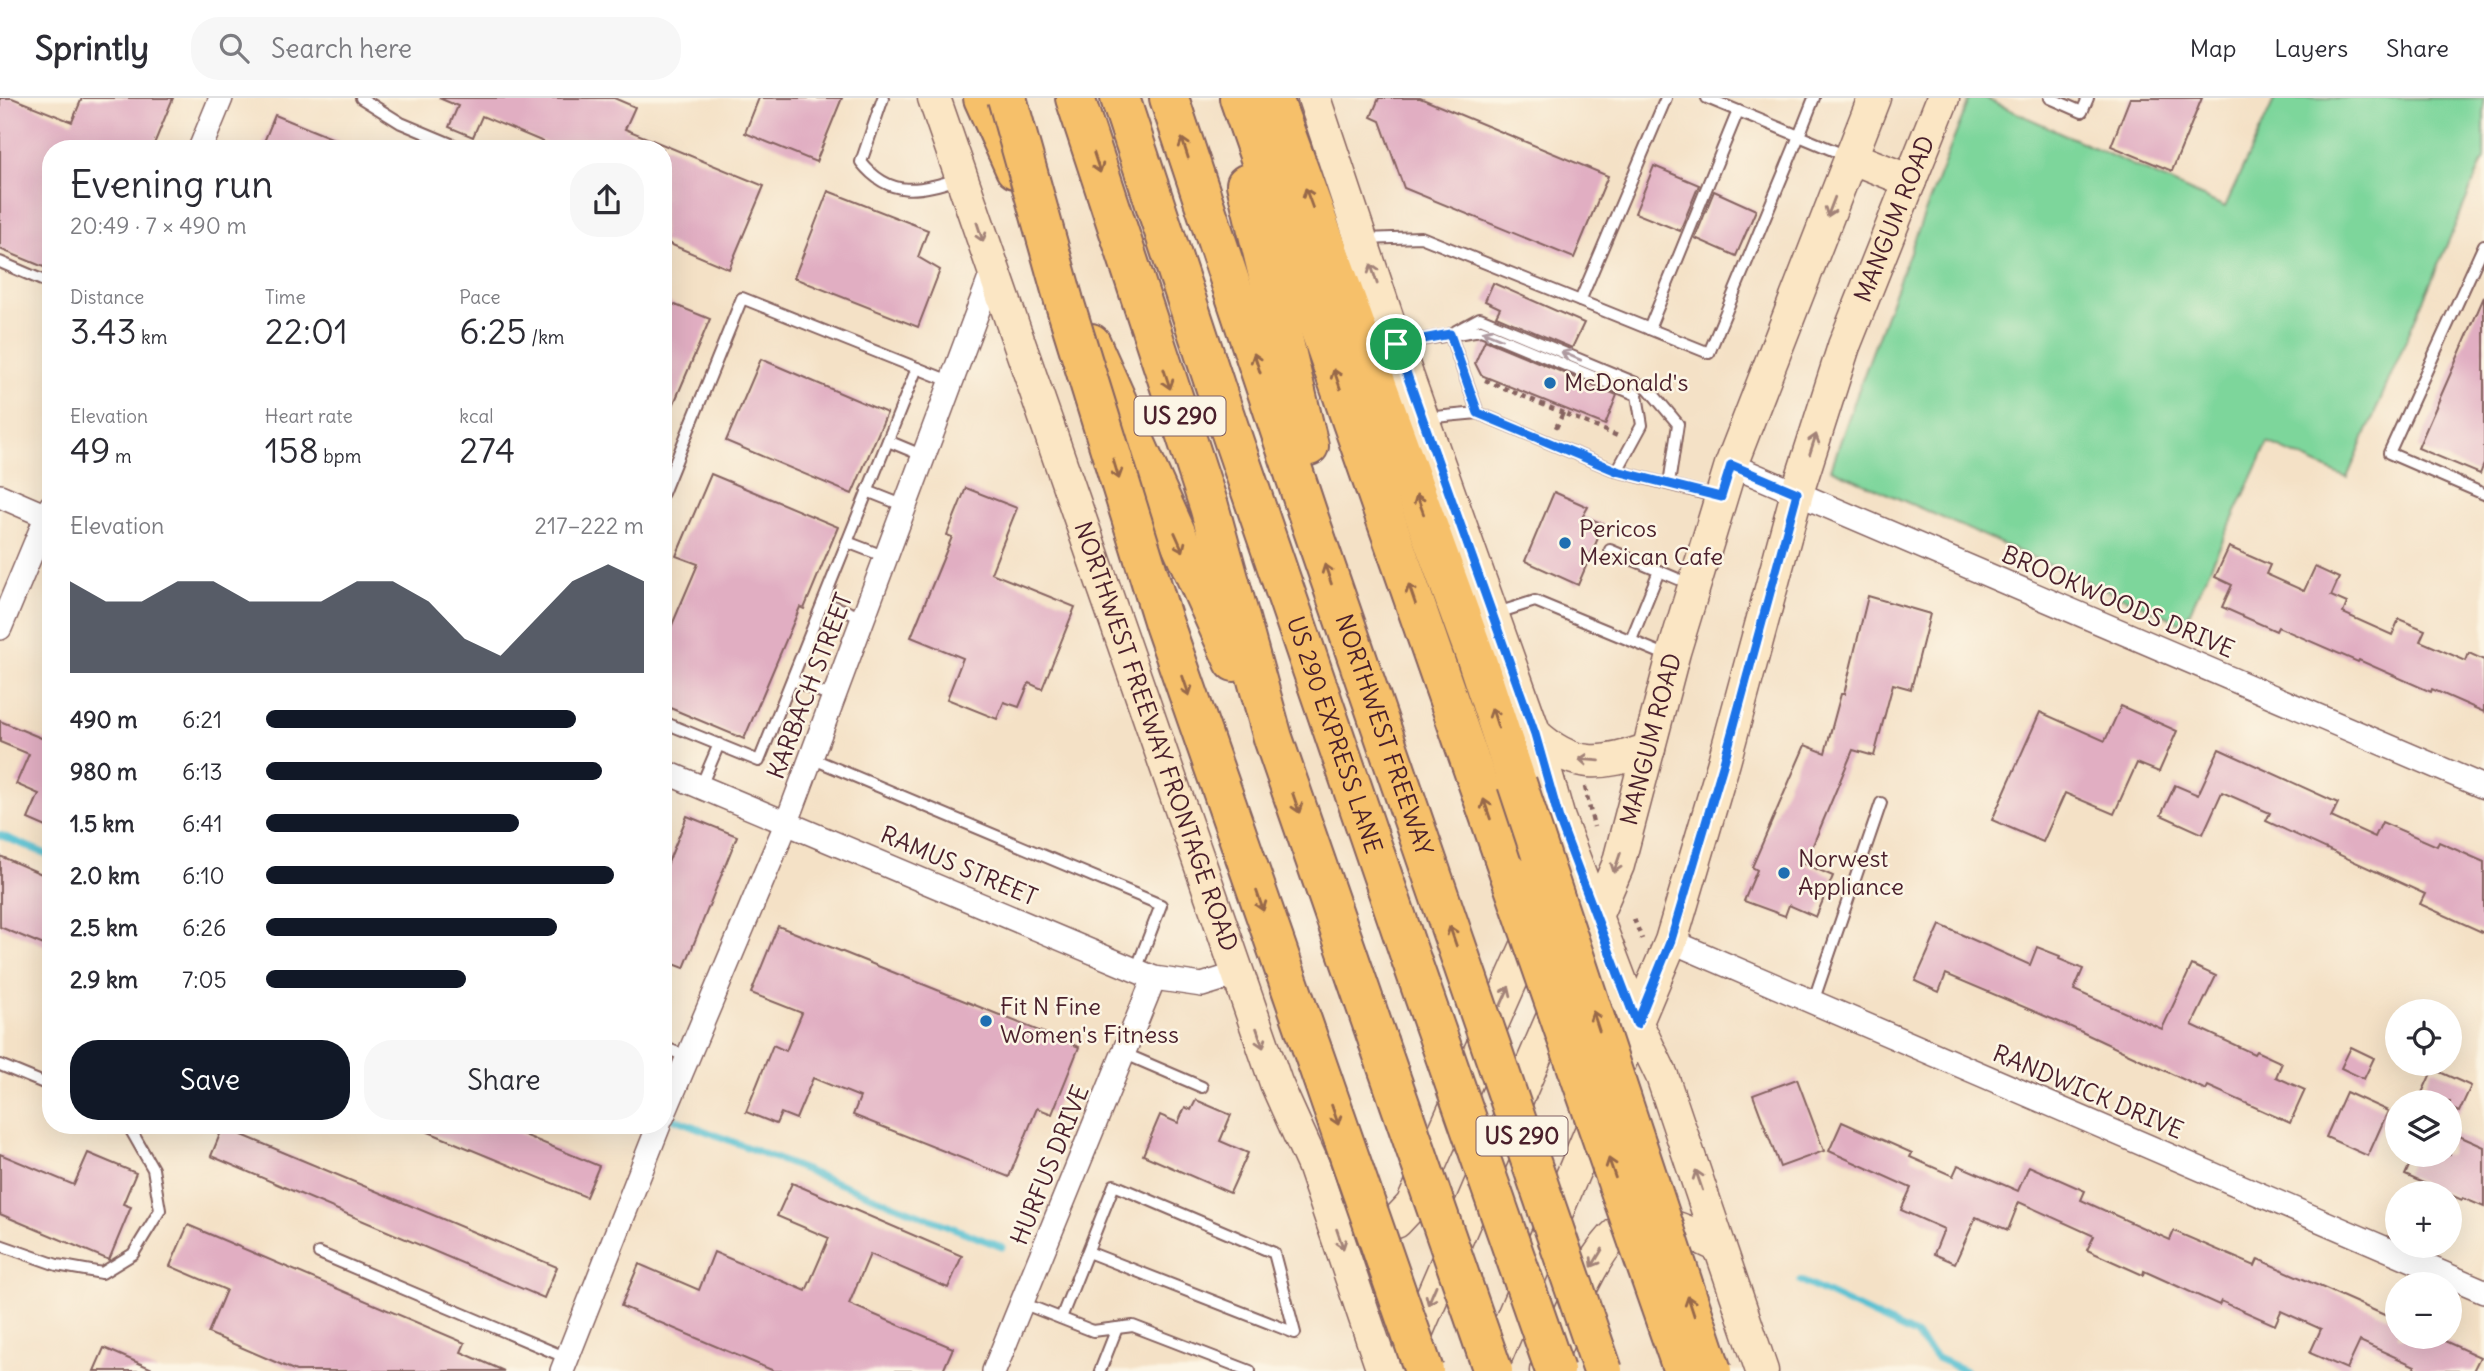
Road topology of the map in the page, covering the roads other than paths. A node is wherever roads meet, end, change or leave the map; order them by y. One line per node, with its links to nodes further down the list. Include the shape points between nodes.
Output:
1 (221, 98): 23 (street)
2 (361, 98): 24 (lane)
3 (883, 98): 26 (lane, via 861,162 870,174 900,189)
4 (934, 98): 26 (main road, NORTHWEST FREEWAY FRONTAGE ROAD)
5 (983, 98): 71 (highway, one-way to 71, via 1221,638)
6 (1007, 98): 111 (highway, one-way to 111, bridge, via 1164,624)
7 (1075, 98): 71 (highway, US 290, one-way to 71, via 1209,506)
8 (1120, 98): 114 (highway, US 290 EXPRESS LANE, bridge)
9 (1169, 98): 54 (highway, NORTHWEST FREEWAY / US 290, one-way to 9)
10 (1225, 98): 54 (highway, via 1310,451)
11 (1239, 98): 116 (highway, one-way to 11, bridge)
12 (1273, 98): 117 (highway, one-way to 12, bridge, via 1477,661)
13 (1314, 98): 28 (main road)
14 (1666, 98): 33 (lane)
15 (1707, 98): 21 (lane)
16 (1814, 98): 22 (lane)
17 (1874, 98): 25 (main road, MANGUM ROAD)
18 (1943, 98): 27 (main road, MANGUM ROAD)
19 (2050, 98): 20 (lane, via 2082,112)
20 (2088, 98)
21 (1738, 111): 22 (lane); 34 (lane)
22 (1799, 136): 25 (lane); 34 (lane, via 1709,354)
23 (204, 140)
24 (442, 140)
25 (1850, 157): 27 (main road); 43 (main road, MANGUM ROAD, one-way to 43)
26 (962, 178): 31 (main road, NORTHWEST FREEWAY FRONTAGE ROAD, one-way to 31)
27 (1910, 181): 48 (main road, MANGUM ROAD, one-way to 27, via 1844,346)
28 (1363, 239): 33 (lane, via 1421,237); 36 (main road, one-way to 28)
29 (2484, 245): 49 (lane, via 2389,453)
30 (0, 262): 32 (lane)
31 (993, 270): 38 (street, KARBACH STREET); 84 (main road, NORTHWEST FREEWAY FRONTAGE ROAD)
32 (42, 280)
33 (1580, 301): 34 (lane)
34 (1649, 329)
35 (1450, 334): 36 (lane); 39 (lane); 45 (lane, one-way to 35, via 1642,425 1637,395 1481,330); 46 (lane, one-way to 35, via 1678,424 1648,388 1480,318)
36 (1396, 344): 40 (main road)
37 (917, 368): 38 (lane); 41 (lane); 44 (lane, via 742,298)
38 (952, 382): 42 (street, KARBACH STREET)
39 (1478, 413): 40 (lane); 45 (lane)
40 (1423, 418): 62 (main road)
41 (888, 441): 42 (lane); 47 (lane)
42 (924, 456): 52 (street, KARBACH STREET)
43 (1731, 465): 48 (street, BROOKWOODS DRIVE); 51 (main road, MANGUM ROAD)
44 (672, 471)
45 (1617, 471): 46 (lane)
46 (1670, 484): 51 (lane)
47 (867, 491): 52 (lane); 56 (lane)
48 (1797, 493): 77 (street, BROOKWOODS DRIVE); 82 (main road, MANGUM ROAD)
49 (2484, 494)
50 (0, 496): 53 (street)
51 (1721, 497): 60 (main road, MANGUM ROAD)
52 (905, 506): 58 (street, KARBACH STREET)
53 (42, 511)
54 (1310, 521): 115 (highway, NORTHWEST FREEWAY / US 290, one-way to 54, bridge)
55 (42, 529): 64 (street)
56 (847, 542): 58 (lane); 61 (lane)
57 (1611, 550): 59 (lane)
58 (886, 557): 63 (street, KARBACH STREET)
59 (1659, 571): 60 (lane); 65 (lane)
60 (1694, 586): 66 (main road, MANGUM ROAD)
61 (823, 602): 63 (lane); 67 (lane)
62 (1492, 615): 65 (lane, via 1535,601); 70 (main road)
63 (863, 618): 68 (street, KARBACH STREET)
64 (0, 628)
65 (1631, 640): 66 (lane)
66 (1672, 658): 73 (main road, MANGUM ROAD)
67 (792, 680): 68 (lane); 72 (lane, via 759,761)
68 (833, 697): 74 (street, KARBACH STREET)
69 (672, 726): 72 (lane)
70 (1535, 734): 73 (main road, one-way to 70, via 1619,760 1586,762 1553,750); 79 (main road)
71 (1273, 738): 112 (highway, US 290, one-way to 112, bridge)
72 (719, 744): 76 (lane)
73 (1648, 749): 81 (main road, MANGUM ROAD, one-way to 81, via 1618,865)
74 (811, 758): 80 (street, KARBACH STREET); 83 (lane, via 1161,905)
75 (672, 777): 76 (street, RAMUS STREET)
76 (701, 786): 80 (street, RAMUS STREET)
77 (2484, 787)
78 (1881, 803): 85 (lane)
79 (1559, 819): 81 (main road); 96 (main road, one-way to 79, via 1349,1209 1376,1227 1396,1222 1412,1205 1540,916)
80 (787, 822): 83 (street, RAMUS STREET); 89 (street, KARBACH STREET)
81 (1595, 917): 86 (main road); 110 (main road, MANGUM ROAD, one-way to 110)
82 (1671, 940): 85 (street, RANDWICK DRIVE); 86 (main road, MANGUM ROAD)
83 (1145, 974): 84 (street, RAMUS STREET, via 1202,985); 88 (street, HURFUS DRIVE)
84 (1238, 974): 96 (main road, NORTHWEST FREEWAY FRONTAGE ROAD, one-way to 96, via 1276,1083)
85 (1813, 1002): 101 (street, RANDWICK DRIVE)
86 (1637, 1024): 98 (main road, one-way to 86, via 1662,1076); 112 (main road, MANGUM ROAD)
87 (672, 1051): 89 (lane)
88 (1123, 1053): 92 (lane); 102 (street, HURFUS DRIVE)
89 (688, 1057): 93 (street, KARBACH STREET)
90 (0, 1065): 91 (lane)
91 (42, 1082)
92 (1202, 1087)
93 (672, 1096)
94 (133, 1134): 97 (lane, via 153,1169 160,1210 133,1254 102,1273 57,1265)
95 (656, 1134): 105 (street, KARBACH STREET)
96 (1313, 1165): 109 (main road, NORTHWEST FREEWAY FRONTAGE ROAD, one-way to 109)
97 (0, 1245)
98 (1718, 1246): 113 (main road, one-way to 113, via 1674,1226 1638,1222 1615,1232 1596,1258); 118 (main road)
99 (1088, 1252): 99 (lane, via 1114,1185 1274,1253 1295,1334); 103 (lane)
100 (319, 1253): 105 (lane)
101 (2484, 1291)
102 (1022, 1303): 103 (lane); 106 (street, HURFUS DRIVE)
103 (1061, 1318): 104 (lane, via 1093,1331)
104 (1117, 1328): 107 (lane); 108 (lane, via 1133,1326)
105 (564, 1365)
106 (999, 1369)
107 (1100, 1371)
108 (1250, 1371)
109 (1383, 1371)
110 (1400, 1371)
111 (1424, 1371)
112 (1491, 1371)
113 (1546, 1371)
114 (1555, 1371)
115 (1603, 1371)
116 (1683, 1371)
117 (1712, 1371)
118 (1762, 1371)

